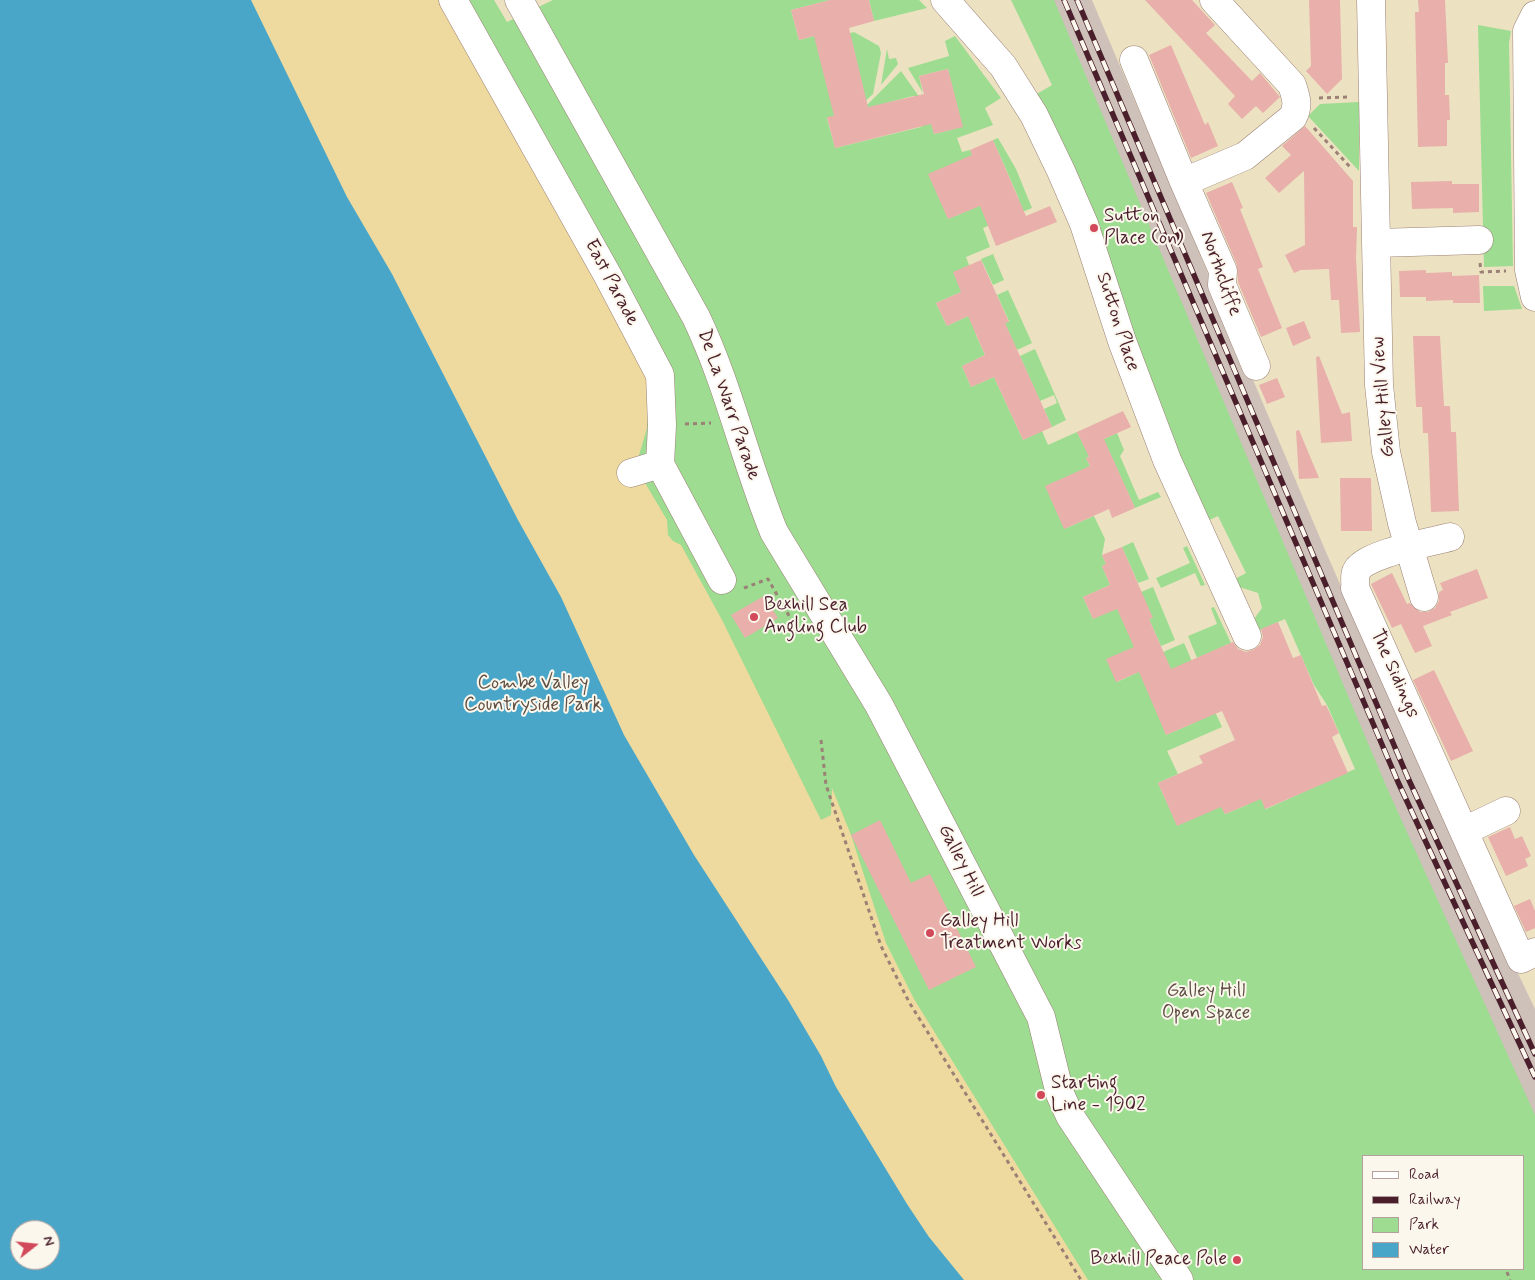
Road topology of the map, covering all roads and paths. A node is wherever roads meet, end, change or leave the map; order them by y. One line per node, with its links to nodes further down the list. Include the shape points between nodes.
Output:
1 (453, 0): 18 (street, East Parade, via 660,375)
2 (519, 0): 17 (street, De La Warr Parade, via 696,317 713,352)
3 (945, 0): 26 (street, Sutton Place, via 1002,66 1034,115 1061,171 1084,224 1122,341 1167,460)
4 (1214, 0): 9 (street, via 1292,85)
5 (1371, 0): 8 (street, Galley Hill View)
6 (1535, 14): 14 (street, via 1527,31)
7 (1134, 60): 10 (street, Northcliffe)
8 (1373, 96): 9 (path); 11 (street, Galley Hill View)
9 (1297, 104): 10 (street, via 1293,117 1245,156); 11 (path)
10 (1184, 182): 16 (street, Northcliffe, via 1223,271 1222,285)
11 (1374, 193): 13 (street, Galley Hill View)
12 (1480, 240): 13 (street); 14 (path, via 1481,272)
13 (1377, 243): 22 (street, Galley Hill View, via 1379,385 1386,452)
14 (1529, 270): 15 (street)
15 (1535, 297)
16 (1256, 366)
17 (736, 422): 18 (path); 27 (street, De La Warr Parade, via 774,532)
18 (662, 425): 19 (street, East Parade)
19 (660, 464): 20 (street); 23 (street)
20 (631, 473)
21 (1450, 537): 22 (street)
22 (1410, 548): 24 (street, Galley Hill View); 30 (street, The Sidings, via 1378,556 1361,565 1356,572 1356,588)
23 (722, 580): 25 (path, via 734,592 768,578)
24 (1424, 597)
25 (796, 628)
26 (1247, 636)
27 (879, 705): 34 (street, Galley Hill, via 1041,1017 1060,1094 1070,1116)
28 (821, 740): 33 (path, via 826,786 881,946 909,1002)
29 (1506, 811): 30 (street)
30 (1464, 831): 31 (street, The Sidings, via 1522,959)
31 (1535, 952)
32 (1507, 1272): 35 (path)
33 (1081, 1280)
34 (1179, 1280)
35 (1510, 1280)

